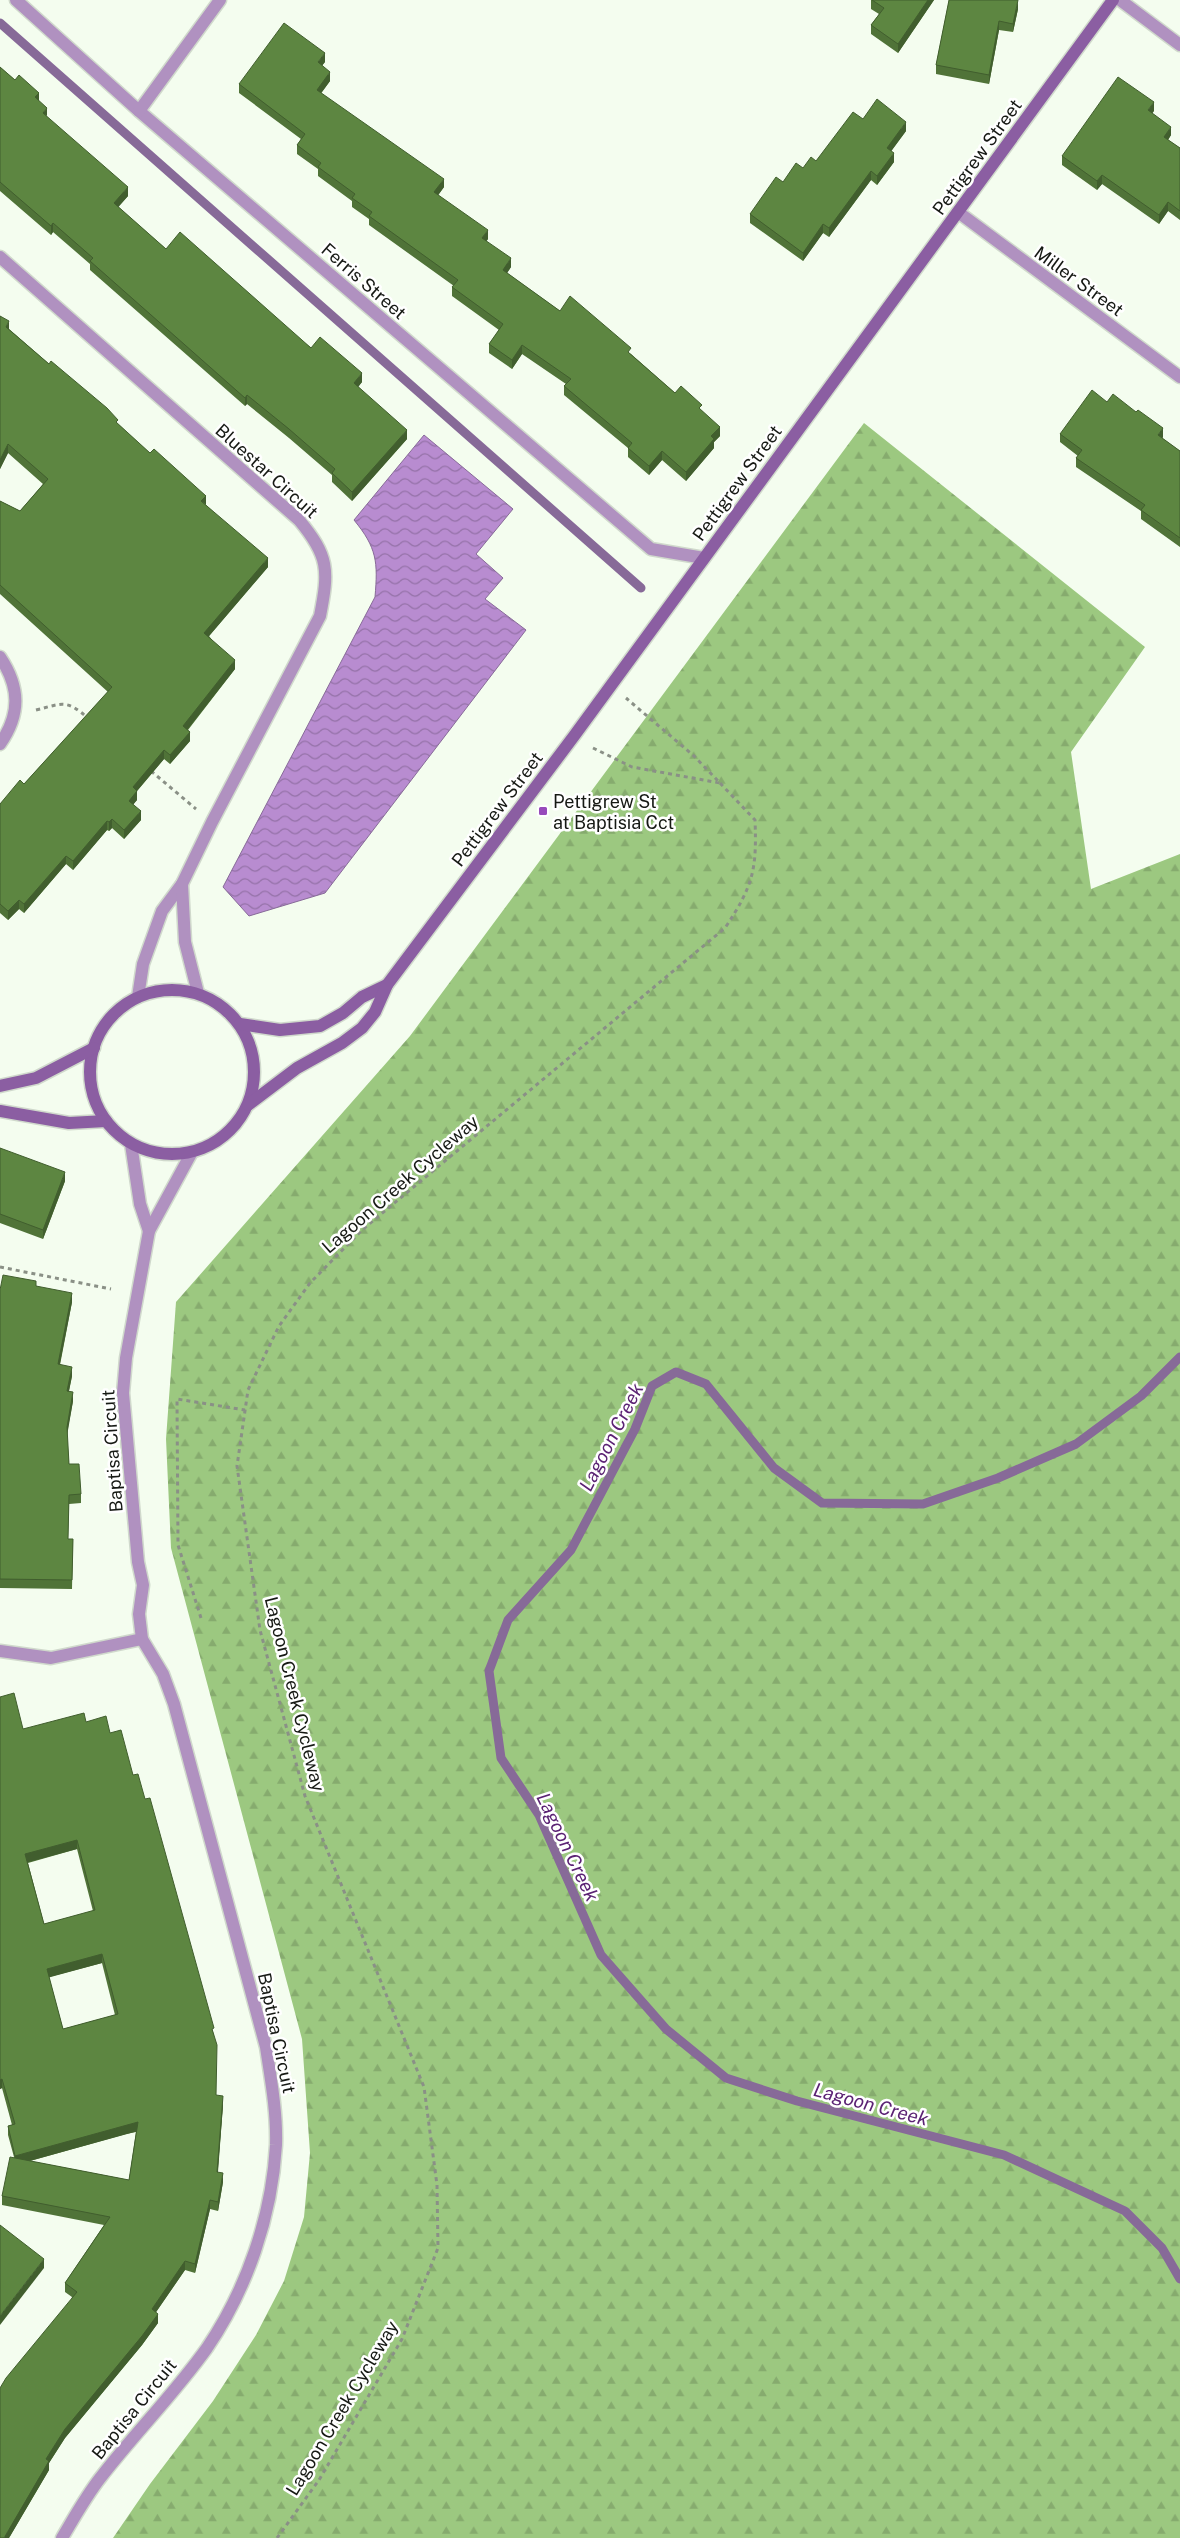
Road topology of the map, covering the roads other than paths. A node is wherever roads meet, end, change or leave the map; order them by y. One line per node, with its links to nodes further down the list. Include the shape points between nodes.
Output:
1 (16, 0): 6 (street, Ferris Street)
2 (220, 0): 6 (street)
3 (1113, 0): 7 (main road, Pettigrew Street)
4 (1120, 0): 5 (street)
5 (1180, 45)
6 (139, 111): 10 (street, Ferris Street, via 651,549)
7 (958, 212): 9 (street, Miller Street); 10 (main road, Pettigrew Street)
8 (0, 256): 13 (street, Bluestar Circuit, via 299,520 318,544 325,566 320,616)
9 (1180, 376)
10 (704, 558): 14 (main road, Pettigrew Street)
11 (0, 657): 12 (street, via 15,689 15,710 9,731)
12 (0, 744)
13 (182, 884): 15 (street, Bluestar Circuit, via 185,942); 16 (street, Bluestar Circuit, via 162,911 143,964)
14 (387, 985): 17 (main road, Pettigrew Street, via 362,997 320,1026 280,1030); 20 (main road, Pettigrew Street, via 375,1012 362,1028 342,1044 297,1068)
15 (198, 993): 16 (main road, via 178,989 157,990); 17 (main road, via 221,1005)
16 (138, 997): 18 (main road, via 103,1027)
17 (240, 1024): 20 (main road, via 252,1049 255,1077)
18 (94, 1048): 19 (main road, via 36,1078); 22 (main road, via 91,1082 94,1099)
19 (0, 1086)
20 (248, 1104): 24 (main road, via 235,1126 216,1142)
21 (0, 1111): 22 (main road, via 69,1123)
22 (106, 1121): 23 (main road)
23 (131, 1144): 24 (main road, via 150,1152); 25 (street, Baptisa Circuit, via 140,1204)
24 (192, 1152): 25 (street, Baptisa Circuit)
25 (149, 1231): 26 (street, Baptisa Circuit, via 126,1358 123,1393 142,1585 139,1614)
26 (142, 1639): 27 (street, via 51,1658); 28 (street, Baptisa Circuit, via 163,1674 174,1704 264,2038 275,2101 276,2145 270,2194 258,2243 236,2297 207,2348 100,2479)
27 (0, 1651)
28 (62, 2538)

